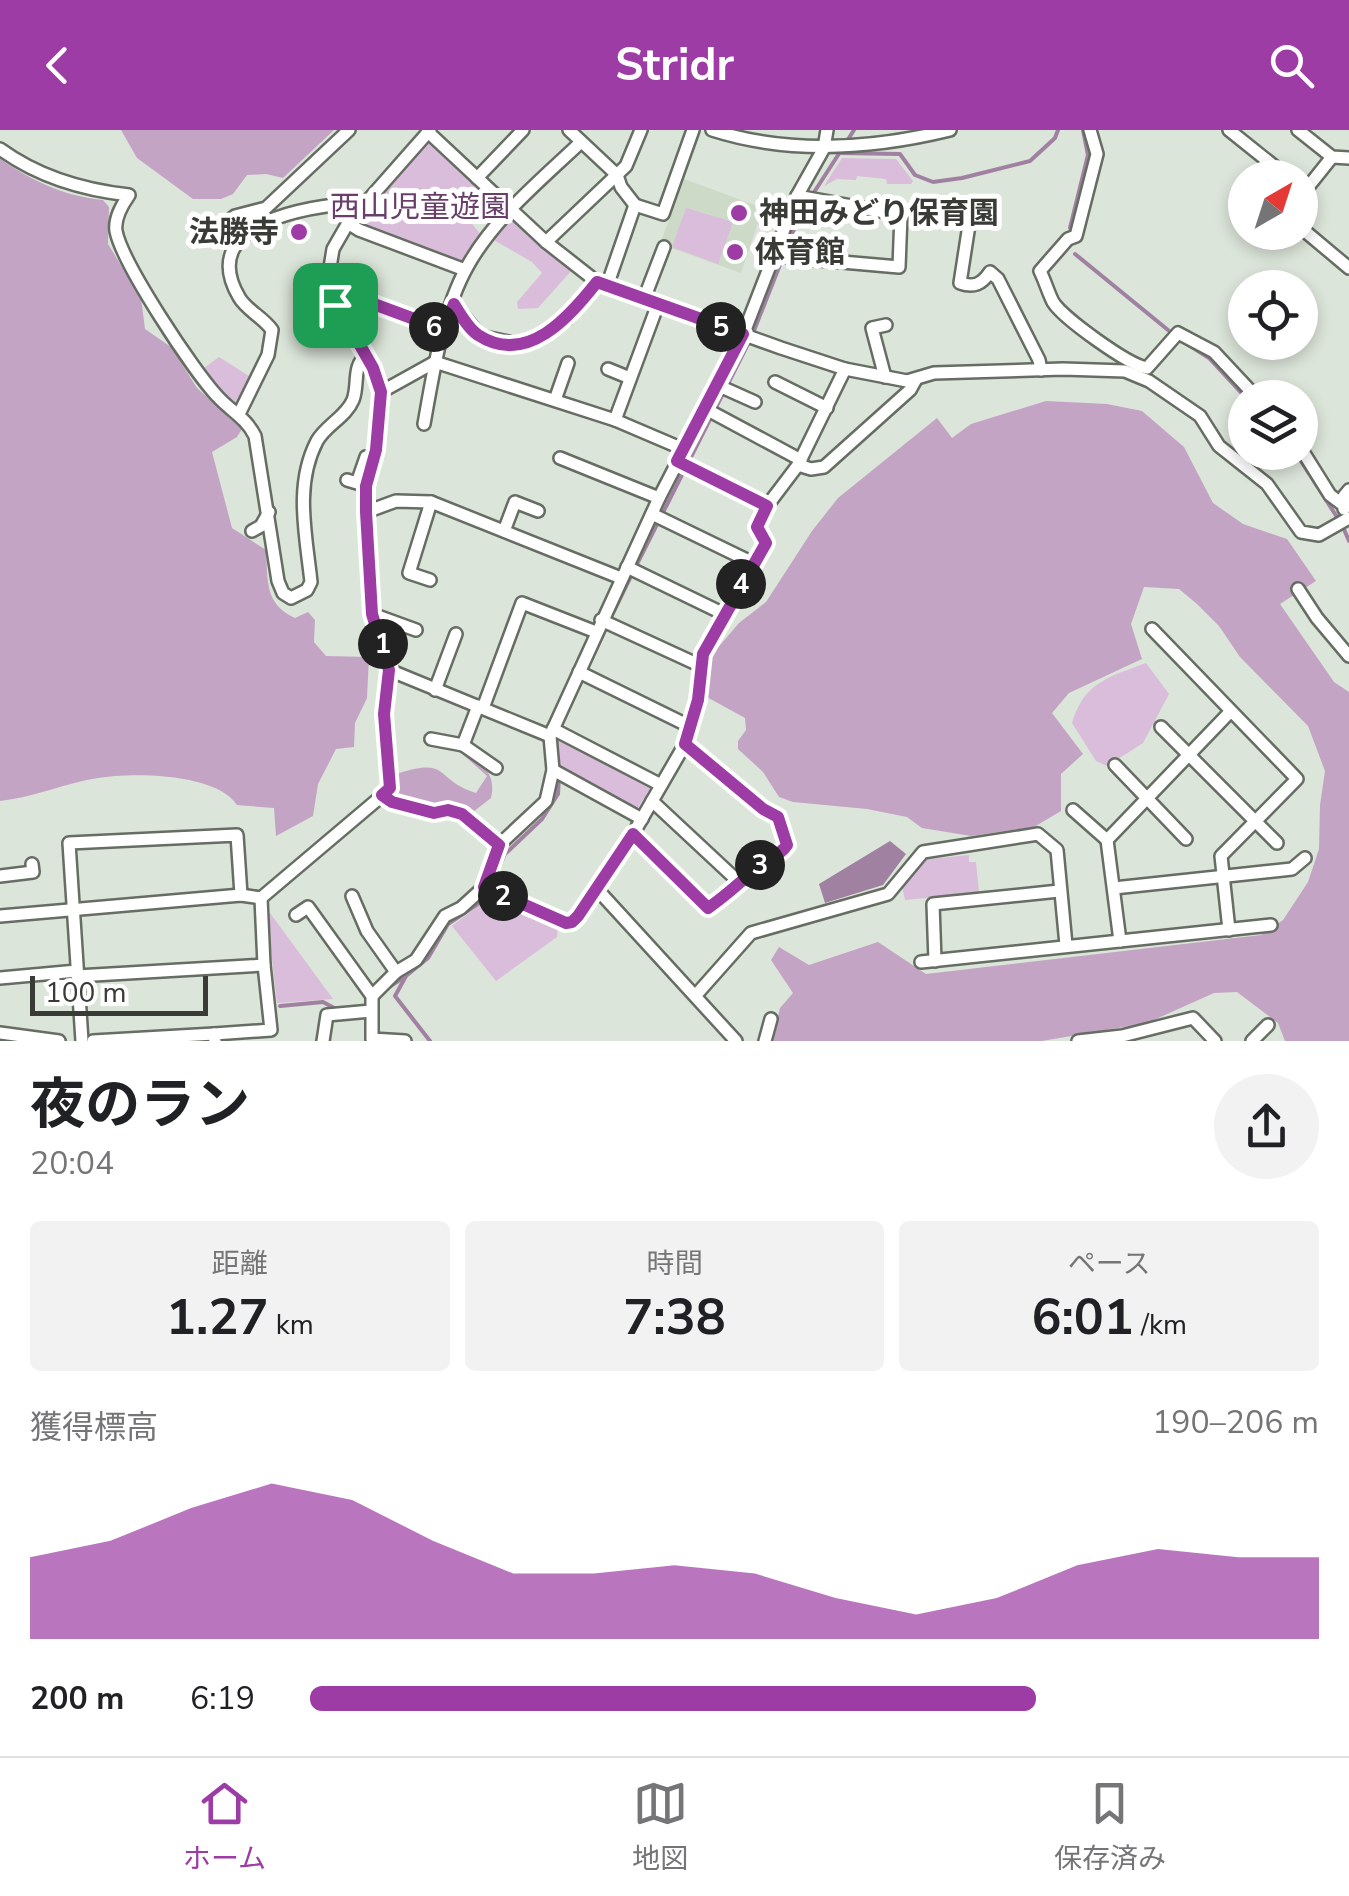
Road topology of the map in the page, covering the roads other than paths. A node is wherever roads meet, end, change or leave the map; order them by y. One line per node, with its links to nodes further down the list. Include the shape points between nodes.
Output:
1 (349, 130): 29 (street, via 266,208 234,216 224,235)
2 (523, 130): 20 (street)
3 (569, 130): 13 (street)
4 (641, 130): 19 (street)
5 (694, 130): 23 (street, via 663,214)
6 (712, 130): 12 (street, via 774,143)
7 (950, 130): 12 (street, via 874,145)
8 (1090, 130): 50 (street, via 1096,154 1076,236 1040,271 1055,305 1139,367 1146,368 1178,332 1214,352)
9 (1230, 130): 17 (street)
10 (1298, 130): 15 (street)
11 (429, 131): 20 (street); 22 (street)
12 (825, 140): 21 (street)
13 (581, 142): 19 (street); 24 (street)
14 (0, 149): 59 (street, via 28,170 129,195 117,217 124,250 178,344 220,400)
15 (1332, 157): 16 (street); 18 (street)
16 (1349, 158)
17 (1266, 160)
18 (1318, 173)
19 (617, 175): 23 (street); 27 (street)
20 (477, 178): 24 (street)
21 (807, 197): 31 (street); 31 (street, via 901,215 899,267)
22 (366, 202): 25 (street); 29 (street, via 298,210)
23 (636, 204): 34 (street)
24 (511, 209): 27 (street); 33 (street)
25 (348, 223): 33 (street); 35 (street, via 333,249)
26 (969, 225): 47 (street, via 960,284 984,282 990,272 998,279)
27 (546, 242): 34 (street)
28 (1318, 242): 32 (street)
29 (233, 246): 59 (street, via 228,270 239,298 272,330 268,355)
30 (664, 246): 36 (street)
31 (782, 257): 41 (street)
32 (1349, 268)
33 (465, 270): 37 (street)
34 (602, 284): 36 (street); 37 (street, via 568,319 517,344 480,336)
35 (332, 296): 40 (street, via 344,293); 42 (street)
36 (644, 299): 38 (street)
37 (454, 304): 40 (street)
38 (658, 304): 41 (street); 48 (street)
39 (886, 325): 49 (street, via 866,329)
40 (444, 330): 43 (street)
41 (748, 336): 46 (street); 53 (street)
42 (366, 356): 54 (street); 75 (street, via 357,366 354,399 318,438 308,464 303,487 311,582 292,598 280,589)
43 (435, 362): 54 (street); 55 (street); 61 (street)
44 (568, 363): 55 (street)
45 (608, 369): 48 (street)
46 (845, 369): 49 (street); 58 (street)
47 (1041, 370): 51 (street, via 934,374); 79 (street, via 1125,372 1149,381 1200,416 1219,446 1267,484 1301,532 1319,534)
48 (630, 378): 60 (street)
49 (884, 378): 51 (street)
50 (1240, 380)
51 (915, 381): 65 (street, via 824,467)
52 (775, 382): 58 (street)
53 (717, 384): 56 (street); 57 (street)
54 (381, 392): 63 (street)
55 (555, 400): 60 (street)
56 (755, 402)
57 (704, 408): 62 (street); 65 (street)
58 (826, 408): 65 (street)
59 (239, 414): 75 (street, via 255,436)
60 (615, 420): 62 (street)
61 (424, 424)
62 (680, 455): 70 (street); 74 (street)
63 (374, 457): 67 (street, via 366,457 356,482); 76 (street)
64 (560, 458): 70 (street)
65 (799, 462): 74 (street)
66 (1314, 470): 73 (street)
67 (347, 480)
68 (1349, 490): 73 (street)
69 (500, 496): 72 (street)
70 (659, 498): 78 (street)
71 (430, 502): 76 (street, via 396,501); 81 (street); 84 (street, via 410,573)
72 (515, 502): 77 (street); 81 (street)
73 (1342, 504): 79 (street)
74 (767, 506): 82 (street, via 757,527 766,543)
75 (269, 512): 80 (street)
76 (366, 512): 86 (street)
77 (538, 512)
78 (652, 514): 82 (street); 83 (street)
79 (1349, 520)
80 (252, 531)
81 (504, 531): 83 (street)
82 (753, 563): 87 (street)
83 (624, 572): 87 (street); 88 (street)
84 (430, 580)
85 (1298, 589): 92 (street)
86 (372, 614): 90 (street); 94 (street)
87 (724, 614): 93 (street)
88 (599, 626): 93 (street); 95 (street); 97 (street, via 522,603)
89 (1152, 629): 98 (street)
90 (416, 630)
91 (455, 634): 96 (street)
92 (1349, 656)
93 (700, 666): 99 (street)
94 (389, 670): 96 (street); 110 (street, via 384,714 390,788)
95 (579, 672): 99 (street); 101 (street)
96 (435, 690): 97 (street)
97 (480, 707): 101 (street); 103 (street)
98 (1230, 712): 105 (street); 115 (street, via 1297,779)
99 (692, 727): 104 (street)
100 (1161, 727): 105 (street)
101 (556, 733): 108 (street); 109 (street)
102 (431, 739): 103 (street)
103 (464, 744): 107 (street)
104 (685, 744): 109 (street); 125 (street, via 778,817 787,845)
105 (1188, 754): 111 (street); 115 (street)
106 (1115, 765): 111 (street)
107 (496, 768)
108 (558, 773): 114 (street); 120 (street, via 540,809)
109 (661, 785): 112 (street)
110 (382, 795): 120 (street, via 434,813 462,814); 132 (street)
111 (1146, 797): 117 (street); 118 (street)
112 (652, 801): 114 (street); 125 (street)
113 (1074, 810): 118 (street)
114 (642, 819): 116 (street)
115 (1255, 821): 119 (street); 124 (street, via 1221,856)
116 (633, 834): 125 (street, via 708,908); 127 (street)
117 (1186, 839)
118 (1107, 840): 128 (street)
119 (1277, 843)
120 (499, 845): 126 (street)
121 (1305, 858): 124 (street, via 1292,869)
122 (32, 864): 123 (street, via 33,872)
123 (0, 876)
124 (1223, 876): 128 (street); 137 (street)
125 (741, 884)
126 (484, 887): 127 (street, via 566,923); 141 (street, via 445,916 416,960)
127 (596, 888): 144 (street)
128 (1114, 888): 138 (street)
129 (1059, 891): 139 (street); 139 (street, via 933,904 928,961); 144 (street, via 1058,850 1038,834 923,852 888,894 751,934)
130 (241, 895): 132 (street); 133 (street); 133 (street, via 237,835 68,844)
131 (352, 896): 141 (street)
132 (260, 898): 140 (street)
133 (72, 910): 135 (street); 142 (street)
134 (296, 915): 145 (street, via 308,907)
135 (0, 916)
136 (1270, 925): 137 (street)
137 (1229, 930): 138 (street)
138 (1120, 941): 139 (street)
139 (1066, 945)
140 (264, 965): 142 (street); 150 (street, via 271,1030)
141 (396, 972): 145 (street)
142 (77, 974): 143 (street); 153 (street)
143 (0, 978)
144 (696, 994): 157 (street)
145 (372, 996): 146 (street)
146 (372, 1011): 155 (street, via 326,1015); 156 (street, via 372,1039)
147 (771, 1019): 158 (street)
148 (1268, 1025): 161 (street)
149 (0, 1033): 152 (street)
150 (215, 1038): 154 (street)
151 (1125, 1038): 159 (street); 160 (street, via 1193,1018)
152 (60, 1041)
153 (82, 1041)
154 (93, 1041)
155 (323, 1041)
156 (406, 1041)
157 (736, 1041)
158 (764, 1041)
159 (1078, 1041)
160 (1215, 1041)
161 (1252, 1041)

